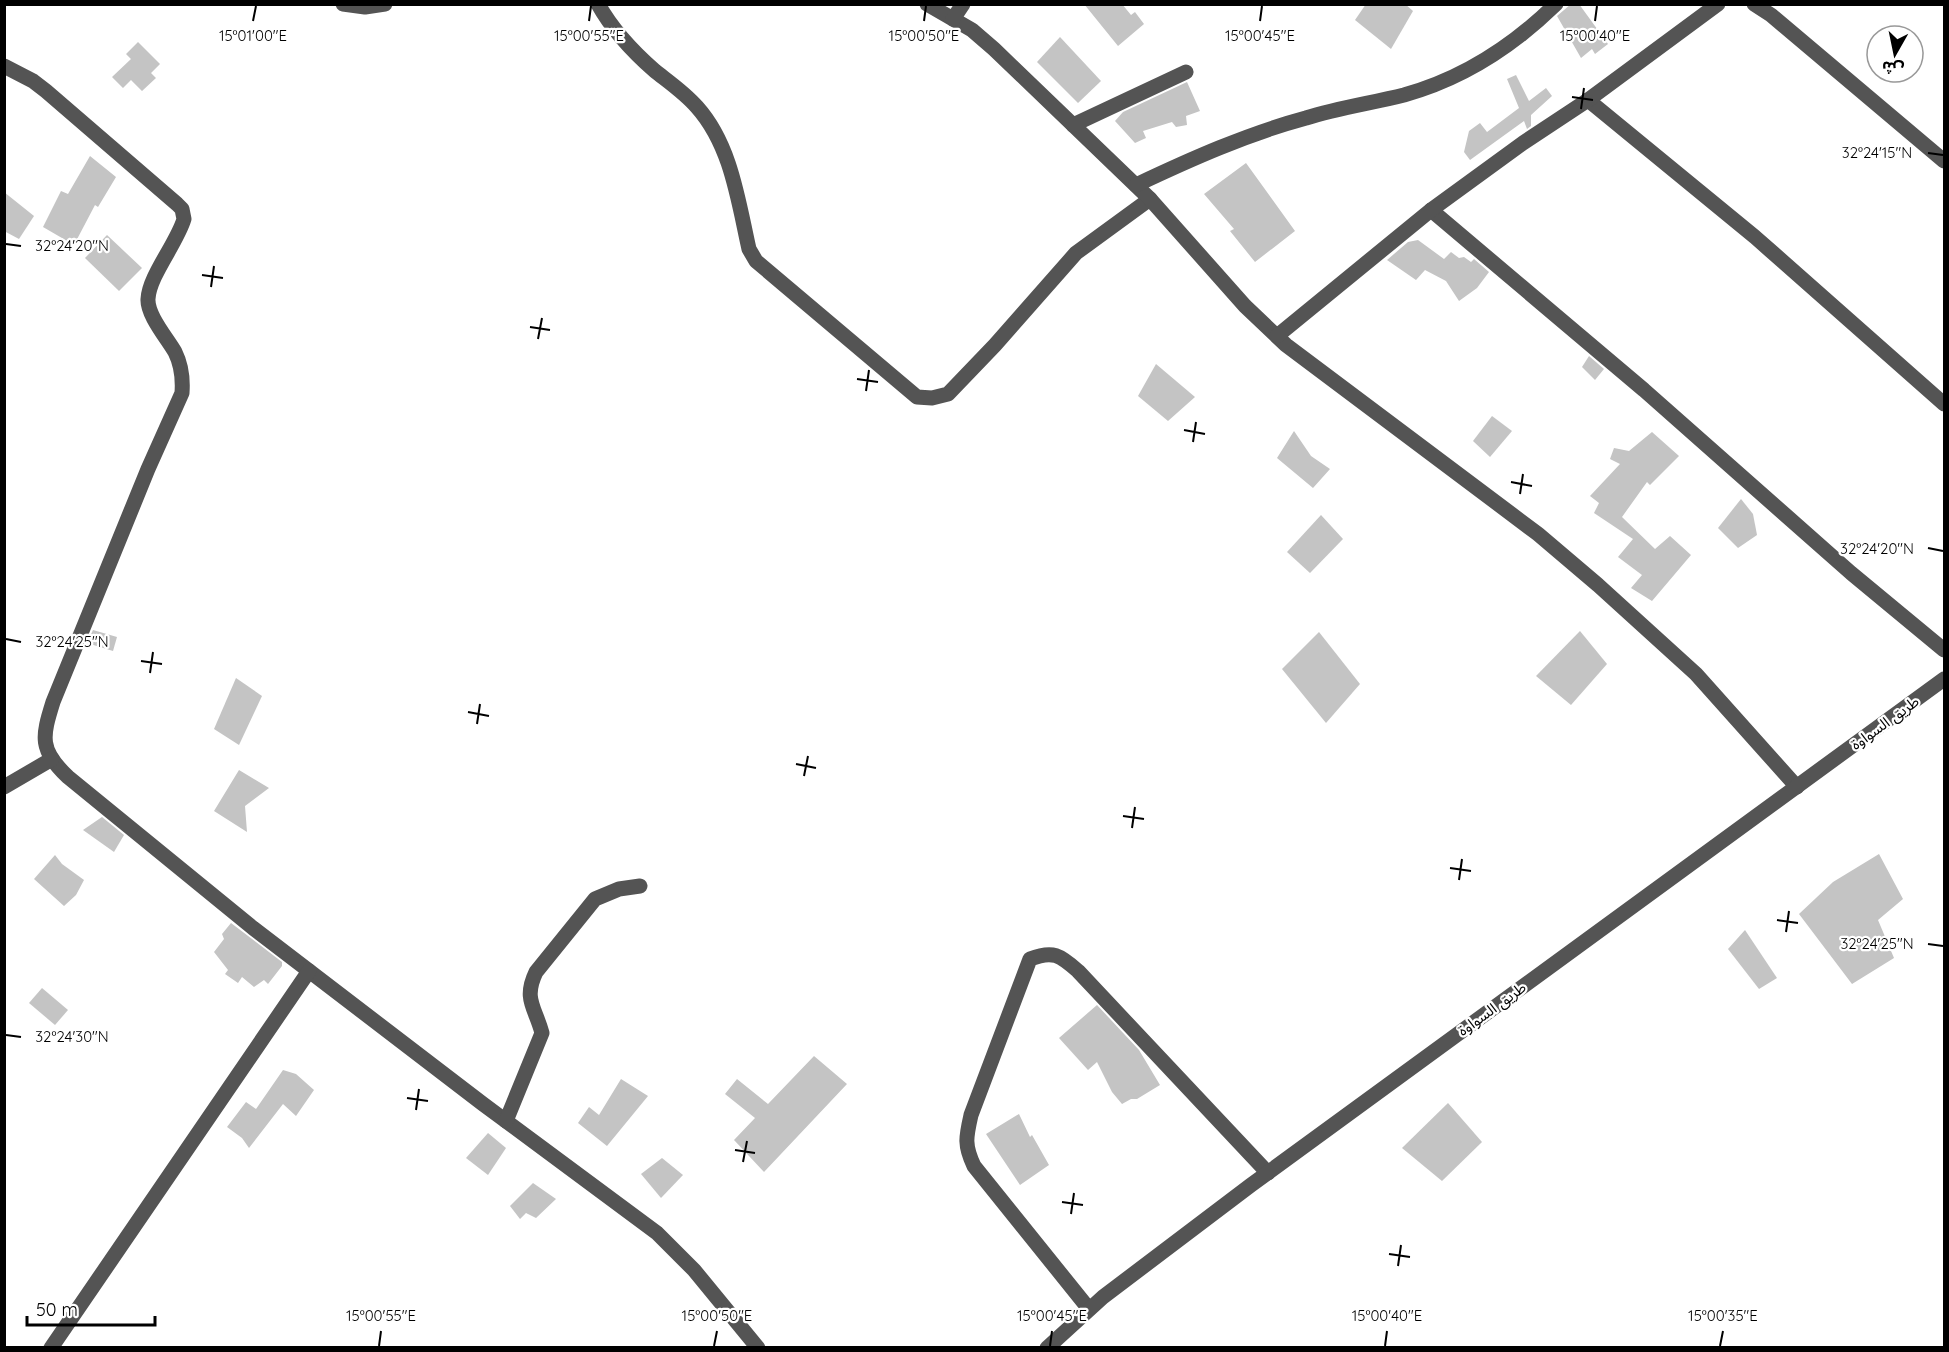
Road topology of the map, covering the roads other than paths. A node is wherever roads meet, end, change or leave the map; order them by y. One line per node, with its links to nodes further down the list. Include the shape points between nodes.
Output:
1 (343, 4): 2 (street)
2 (385, 4)
3 (598, 4): 16 (street, via 633,51 705,116 725,154 749,249 756,261 917,397 948,394 1076,253)
4 (927, 4): 9 (street)
5 (963, 4): 9 (street)
6 (1556, 4): 15 (street, via 1511,43 1456,75 1406,94 1274,128 1214,149)
7 (1718, 4): 12 (street)
8 (1754, 4): 14 (street)
9 (953, 19): 13 (street, via 972,30)
10 (4, 66): 22 (street, via 46,91 177,204 184,219 148,301 176,355 182,393 53,702 44,729)
11 (1185, 72): 13 (street)
12 (1588, 100): 17 (street); 19 (street, via 1755,237)
13 (1072, 125): 15 (street)
14 (1944, 161)
15 (1136, 185): 16 (street)
16 (1150, 199): 18 (street, via 1245,306)
17 (1431, 210): 18 (street); 20 (street)
18 (1277, 336): 24 (street, via 1538,534 1598,585 1696,674)
19 (1944, 404)
20 (1944, 650)
21 (1944, 679): 24 (street, طريق السواوة)
22 (52, 759): 23 (street); 26 (street, via 68,777)
23 (4, 787)
24 (1797, 787): 28 (street, طريق السواوة)
25 (640, 886): 27 (street, via 618,889 596,899 536,972 529,997 542,1033)
26 (309, 971): 27 (street); 30 (street)
27 (506, 1121): 31 (street, via 657,1233 694,1270)
28 (1268, 1173): 29 (street, طريق السواوة); 29 (street, via 1070,964 1046,952 1030,959 971,1114 965,1138 967,1152 974,1167)
29 (1089, 1309): 32 (street, طريق السواوة)
30 (51, 1347)
31 (758, 1347)
32 (1047, 1347)

